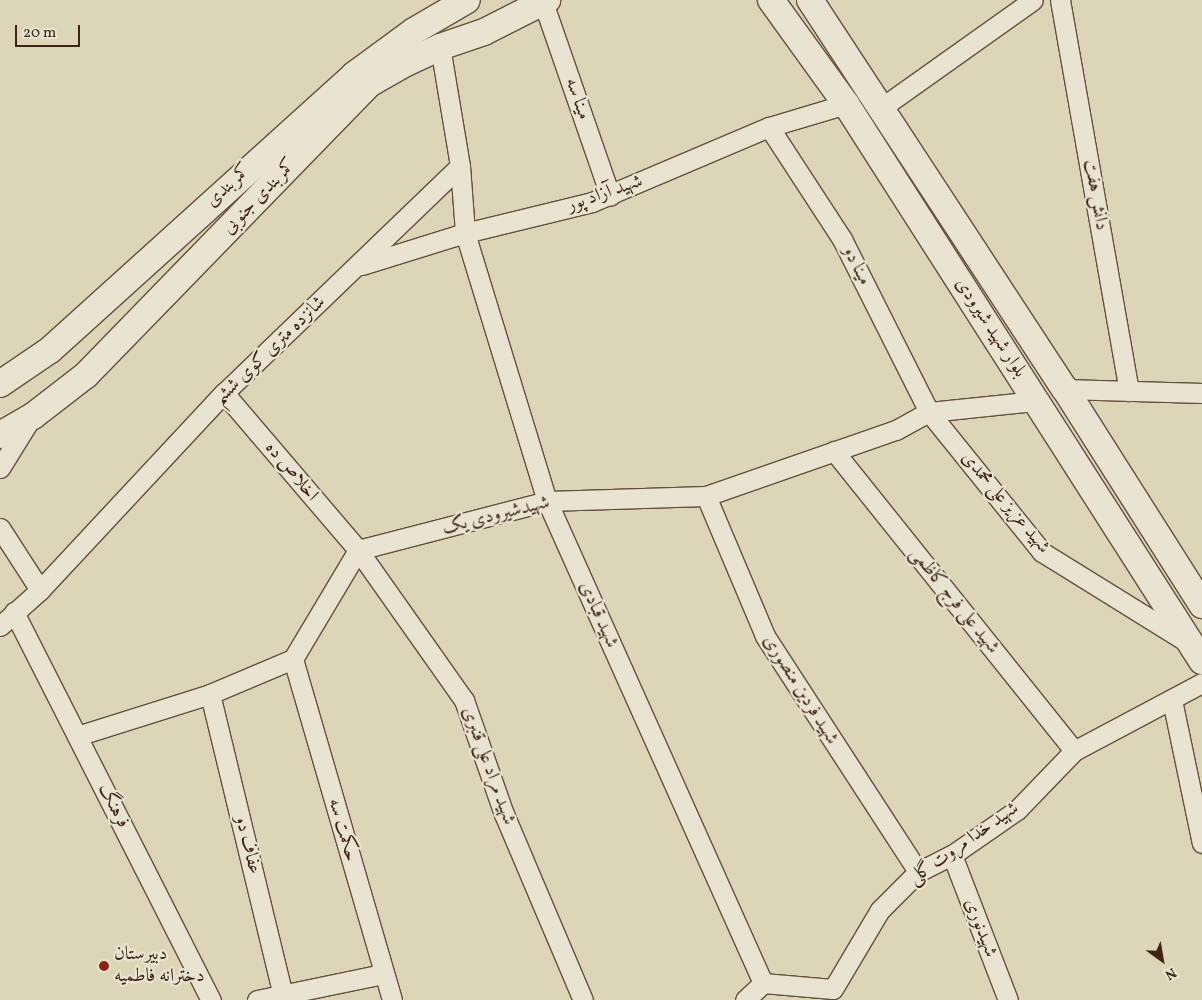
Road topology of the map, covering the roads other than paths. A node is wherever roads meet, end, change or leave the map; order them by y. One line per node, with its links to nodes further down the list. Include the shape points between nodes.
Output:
1 (467, 0): 16 (main road, کمربندی, via 414,31 354,75 50,350)
2 (771, 0): 9 (main road, بلوار شهید شیرودی)
3 (810, 0): 7 (main road, بلوار شهید شیرودی)
4 (1032, 0): 10 (street)
5 (1060, 0): 18 (street, دانش هفت)
6 (545, 1): 8 (main road, کمربندی جنوبی, via 484,32); 13 (street, مینا سه)
7 (825, 12): 10 (main road, بلوار شهید شیرودی)
8 (440, 47): 12 (street); 23 (main road, کمربندی جنوبی, via 369,84 86,375)
9 (846, 104): 11 (street, شهید آزاد پور); 21 (main road, بلوار شهید شیرودی)
10 (881, 108): 17 (main road, بلوار شهید شیرودی)
11 (769, 127): 13 (street, شهید آزاد پور); 22 (street, مینا دو, via 842,239)
12 (460, 166): 14 (street, شهید قبادی); 15 (street, شانزده متری کوی ششم)
13 (610, 196): 14 (street, شهید آزاد پور)
14 (466, 233): 15 (street, شهید آزاد پور); 28 (street, شهید قبادی)
15 (358, 266): 19 (street, شانزده متری کوی ششم)
16 (0, 384)
17 (1065, 389): 18 (street); 32 (main road, بلوار شهید شیرودی)
18 (1129, 391): 20 (street)
19 (224, 393): 30 (street, اخلاص ده); 31 (street, شانزده متری کوی ششم)
20 (1202, 393)
21 (1036, 401): 22 (street, شهیدشیرودی یک); 35 (main road, بلوار شهید شیرودی)
22 (929, 412): 25 (street, شهیدشیرودی یک, via 896,430); 35 (street, شهید عزیز علی محمدی, via 1042,552)
23 (33, 416): 24 (main road, کمربندی جنوبی); 26 (street)
24 (0, 435)
25 (834, 450): 27 (street, شهیدشیرودی یک); 41 (street, شهید علی فرج کاظمی)
26 (0, 468)
27 (706, 496): 28 (street, شهیدشیرودی یک); 44 (street, شهید فردین منصوری, via 764,636)
28 (547, 501): 30 (street, شهیدشیرودی یک); 46 (street, شهید قبادی)
29 (0, 529): 31 (street)
30 (358, 550): 36 (street); 52 (street, شهید مراد علی قنبری, via 464,700 504,814)
31 (40, 590): 33 (street, شانزده متری کوی ششم)
32 (1202, 605)
33 (14, 612): 34 (street, شانزده متری کوی ششم); 40 (street, فرهنگ)
34 (0, 626)
35 (1197, 653)
36 (293, 659): 38 (street); 45 (street, حکمت سه)
37 (1202, 683): 39 (street, شهید خدا مروت گلی)
38 (210, 694): 40 (street); 47 (street, عفاف دو)
39 (1172, 700): 41 (street, شهید خدا مروت گلی); 42 (street)
40 (77, 736): 49 (street, فرهنگ)
41 (1074, 751): 43 (street, شهید خدا مروت گلی, via 1018,810)
42 (1202, 843)
43 (952, 855): 44 (street, شهید خدا مروت گلی); 54 (street, شهیدنوری)
44 (918, 872): 48 (street, شهید خدا مروت گلی, via 880,910)
45 (383, 974): 47 (street); 51 (street, حکمت سه)
46 (763, 983): 48 (street); 53 (street)
47 (283, 995): 50 (street)
48 (834, 995)
49 (211, 1000)
50 (257, 1000)
51 (392, 1000)
52 (583, 1000)
53 (745, 1000)
54 (1008, 1000)

